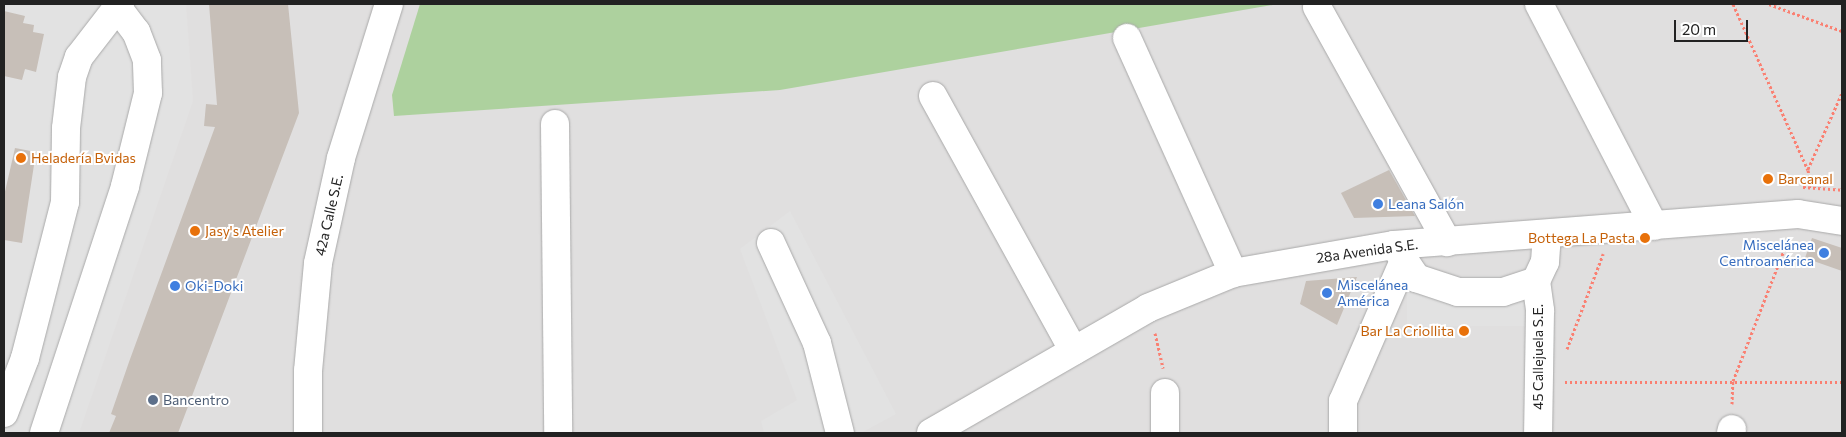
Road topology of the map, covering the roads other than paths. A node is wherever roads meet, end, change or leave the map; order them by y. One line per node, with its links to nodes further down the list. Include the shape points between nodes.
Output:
1 (389, 4): 20 (street, 42a Calle S.E., via 341,158 318,263 308,371)
2 (1539, 4): 9 (street)
3 (119, 6): 18 (street, via 91,38 72,77 66,128 65,202 25,358); 19 (street, via 136,32 147,60 148,93 126,186)
4 (1317, 7): 11 (street)
5 (1127, 38): 14 (street)
6 (933, 96): 16 (street)
7 (555, 124): 21 (street)
8 (1842, 221): 9 (street, 28a Avenida S.E., via 1796,201)
9 (1654, 226): 10 (street, 28a Avenida S.E.)
10 (1547, 234): 11 (street, 28a Avenida S.E.); 15 (street, via 1545,262)
11 (1447, 242): 13 (street, 28a Avenida S.E.)
12 (770, 243): 22 (street, via 817,343)
13 (1399, 253): 14 (street, 28a Avenida S.E.); 15 (street, via 1416,278 1458,292 1503,292); 25 (street, via 1343,401)
14 (1232, 272): 16 (street, 28a Avenida S.E., via 1148,308)
15 (1536, 281): 26 (street, 45 Callejuela S.E.)
16 (1074, 351): 23 (street, 28a Avenida S.E.)
17 (1165, 394): 24 (street)
18 (4, 413)
19 (42, 427)
20 (308, 433)
21 (558, 433)
22 (840, 433)
23 (931, 433)
24 (1164, 433)
25 (1342, 433)
26 (1538, 433)

